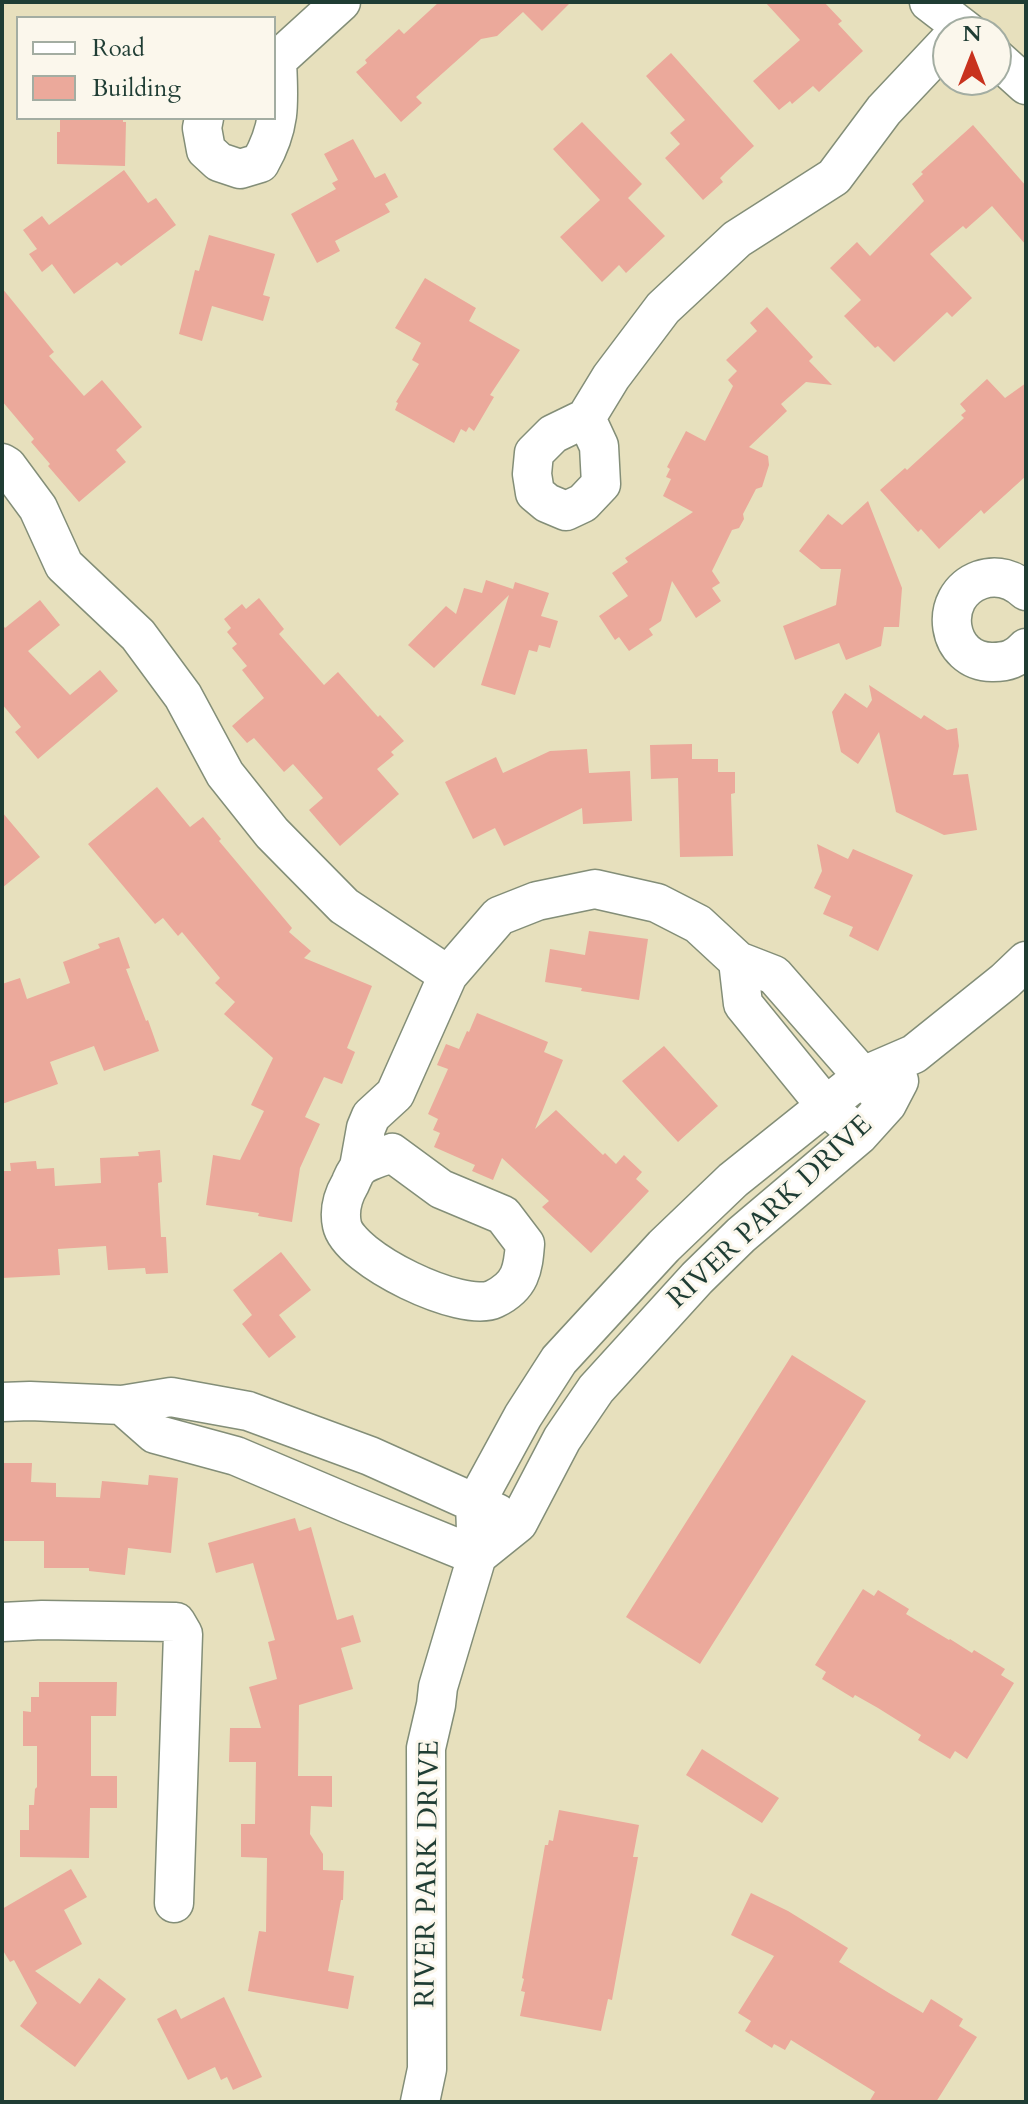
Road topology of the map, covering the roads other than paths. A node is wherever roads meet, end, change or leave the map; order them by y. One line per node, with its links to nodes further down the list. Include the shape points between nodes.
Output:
1 (341, 2): 3 (street)
2 (932, 61): 5 (street, via 884,110 834,177 737,239 663,308)
3 (276, 63): 4 (street, via 279,111 271,145 260,163 240,169 219,162 206,150)
4 (204, 120)
5 (586, 418)
6 (2, 463): 11 (street, via 38,508 64,565 138,635 183,696 225,774 272,833 344,906)
7 (1025, 587): 8 (street, via 994,577 971,583 961,592 951,618 963,651 984,663 1005,662)
8 (1026, 648)
9 (738, 961): 11 (street, via 698,924 657,903 595,889 537,901 499,916); 12 (street, via 774,975); 13 (street, via 743,1004)
10 (1026, 961): 12 (street, RIVER PARK DRIVE)
11 (448, 975): 15 (street, via 395,1094 366,1128)
12 (875, 1090): 13 (street, RIVER PARK DRIVE); 14 (street, RIVER PARK DRIVE)
13 (826, 1106): 14 (street); 18 (street, RIVER PARK DRIVE, via 709,1202 559,1360)
14 (859, 1135): 19 (street, RIVER PARK DRIVE, via 741,1235 596,1389 562,1439)
15 (376, 1160)
16 (2, 1402): 17 (street)
17 (122, 1405): 18 (street, via 171,1397 248,1411 370,1456); 20 (street, via 155,1434 236,1456)
18 (475, 1504): 19 (street); 20 (street, RIVER PARK DRIVE)
19 (518, 1523): 20 (street, RIVER PARK DRIVE)
20 (477, 1556): 23 (street, RIVER PARK DRIVE, via 438,1687 426,1748 427,2069)
21 (2, 1622): 22 (street, via 176,1622 183,1634)
22 (174, 1903)
23 (420, 2102)

